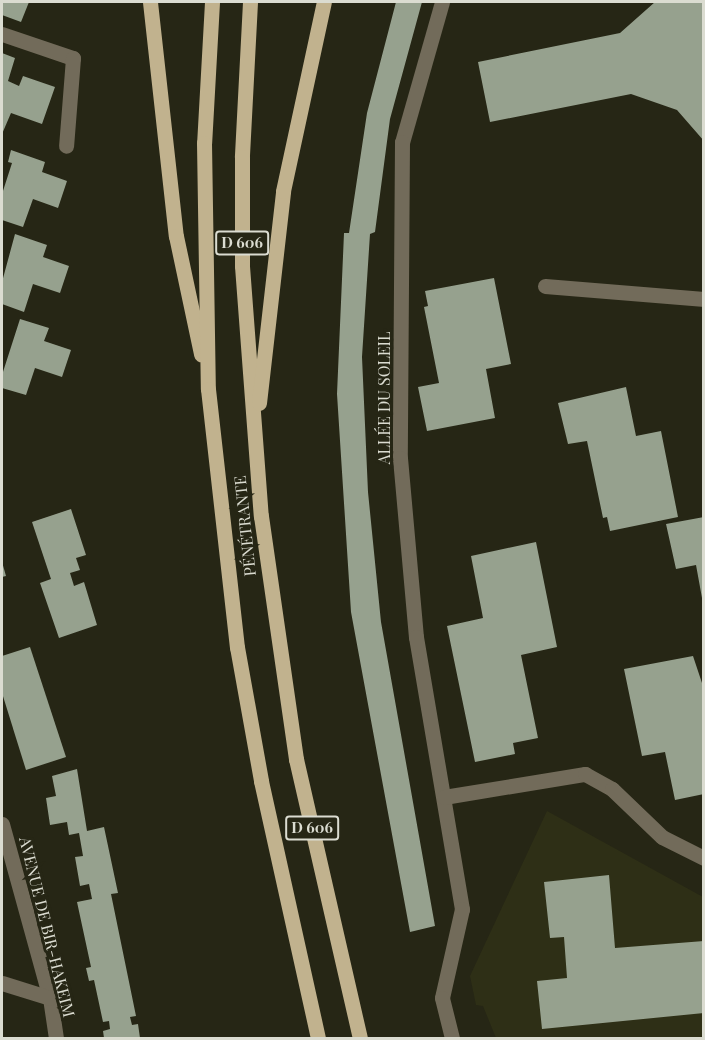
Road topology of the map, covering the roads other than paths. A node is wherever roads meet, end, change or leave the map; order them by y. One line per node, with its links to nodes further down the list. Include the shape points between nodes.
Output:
1 (150, 2): 10 (main road, via 176,237)
2 (212, 2): 10 (main road, PÉNÉTRANTE / D 606, via 204,143)
3 (250, 2): 11 (main road, PÉNÉTRANTE / D 606, via 242,157 242,266)
4 (324, 2): 11 (main road, via 283,191)
5 (442, 2): 12 (street, ALLÉE DU SOLEIL, via 402,142 400,459 416,637)
6 (2, 34): 7 (street, via 73,58)
7 (66, 146)
8 (545, 286): 9 (street)
9 (704, 298)
10 (208, 389): 18 (main road, PÉNÉTRANTE / D 606, via 237,647 261,781)
11 (255, 438): 19 (main road, PÉNÉTRANTE / D 606, via 273,615 296,759)
12 (444, 797): 14 (street, via 585,774 612,789 662,837); 20 (street, ALLÉE DU SOLEIL, via 462,909 442,998)
13 (2, 824): 16 (street, AVENUE DE BIR-HAKEIM)
14 (704, 858)
15 (2, 983): 16 (street)
16 (50, 998): 17 (street, AVENUE DE BIR-HAKEIM)
17 (57, 1038)
18 (318, 1038)
19 (360, 1038)
20 (452, 1038)

